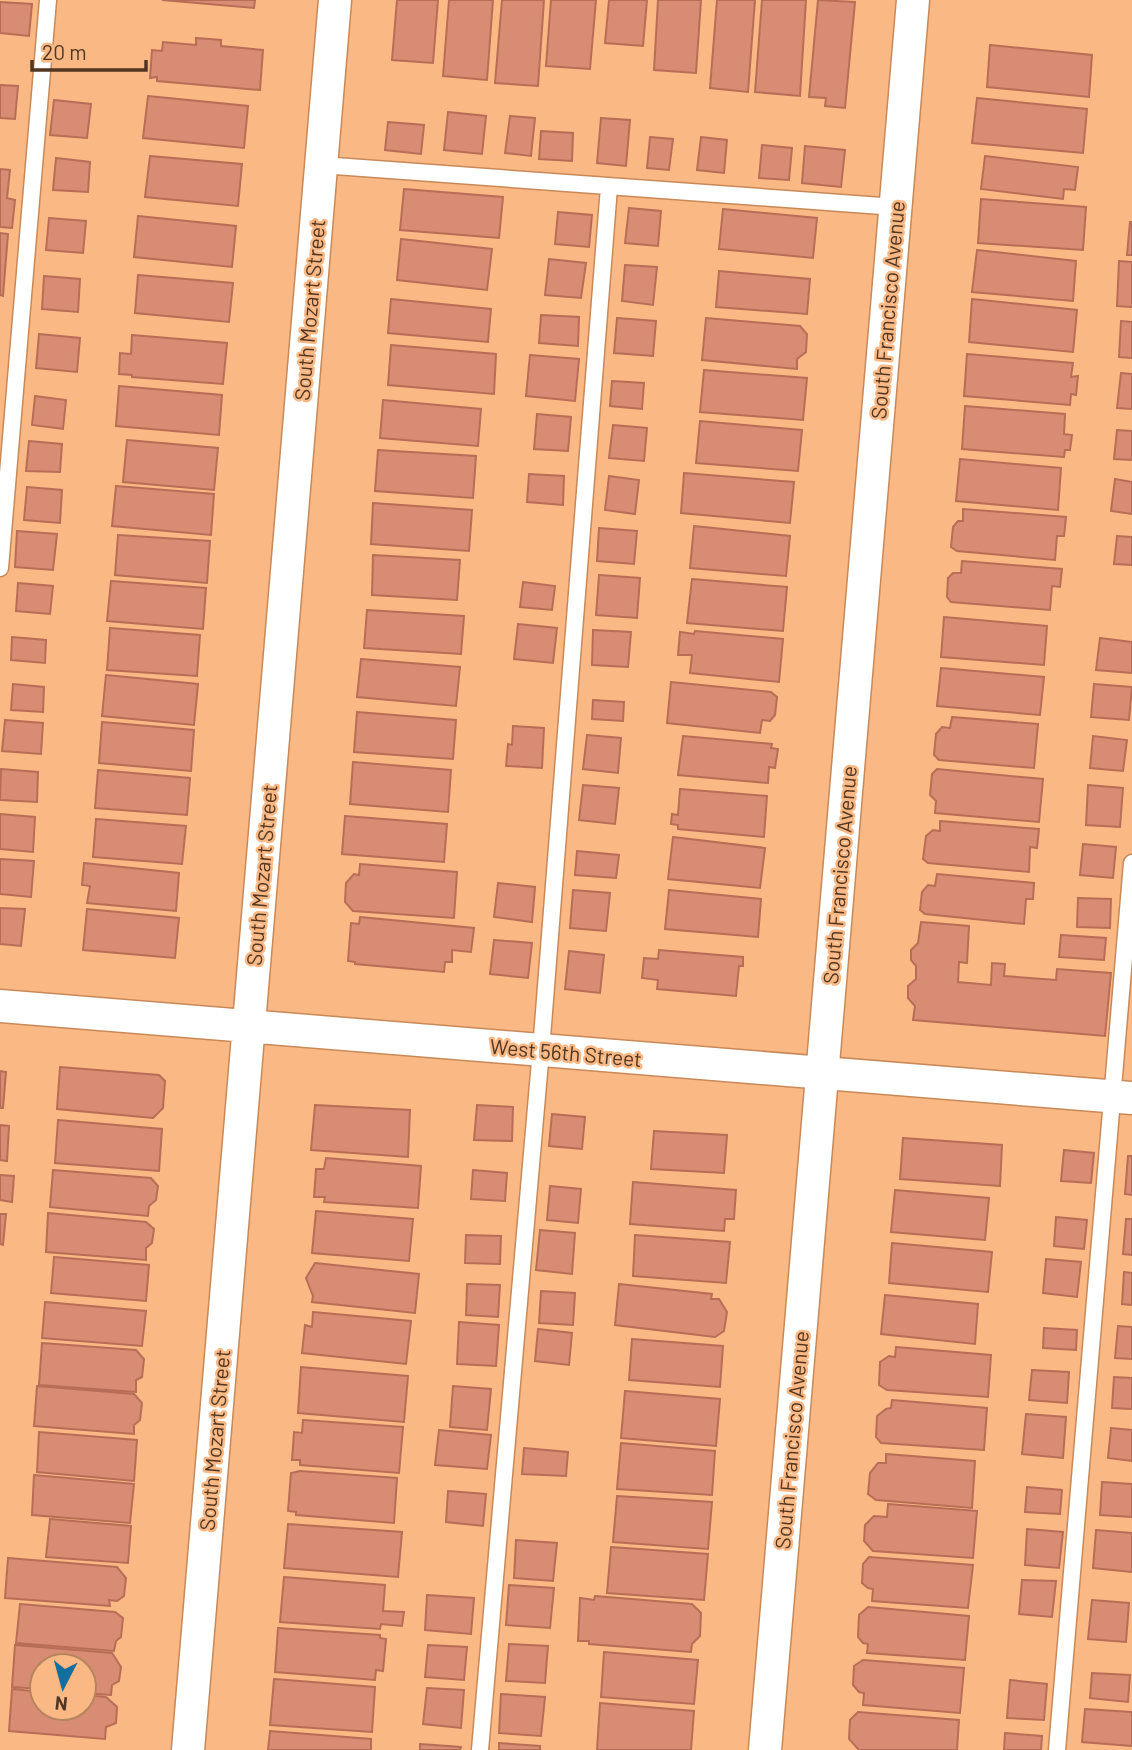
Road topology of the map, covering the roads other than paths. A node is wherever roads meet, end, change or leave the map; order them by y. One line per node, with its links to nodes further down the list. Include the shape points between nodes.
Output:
1 (48, 0): 7 (lane)
2 (335, 0): 4 (street, South Mozart Street)
3 (913, 0): 6 (street, South Francisco Avenue)
4 (321, 165): 5 (lane); 10 (street, South Mozart Street)
5 (609, 187): 6 (lane); 11 (lane)
6 (895, 207): 12 (street, South Francisco Avenue)
7 (0, 568)
8 (1132, 863): 13 (lane)
9 (0, 1006): 10 (street, West 56th Street)
10 (248, 1026): 11 (street, West 56th Street); 14 (street, South Mozart Street)
11 (541, 1050): 12 (street, West 56th Street); 15 (lane)
12 (822, 1073): 13 (street, West 56th Street); 16 (street, South Francisco Avenue)
13 (1122, 1098): 17 (lane)
14 (188, 1750)
15 (480, 1750)
16 (765, 1750)
17 (1057, 1750)

